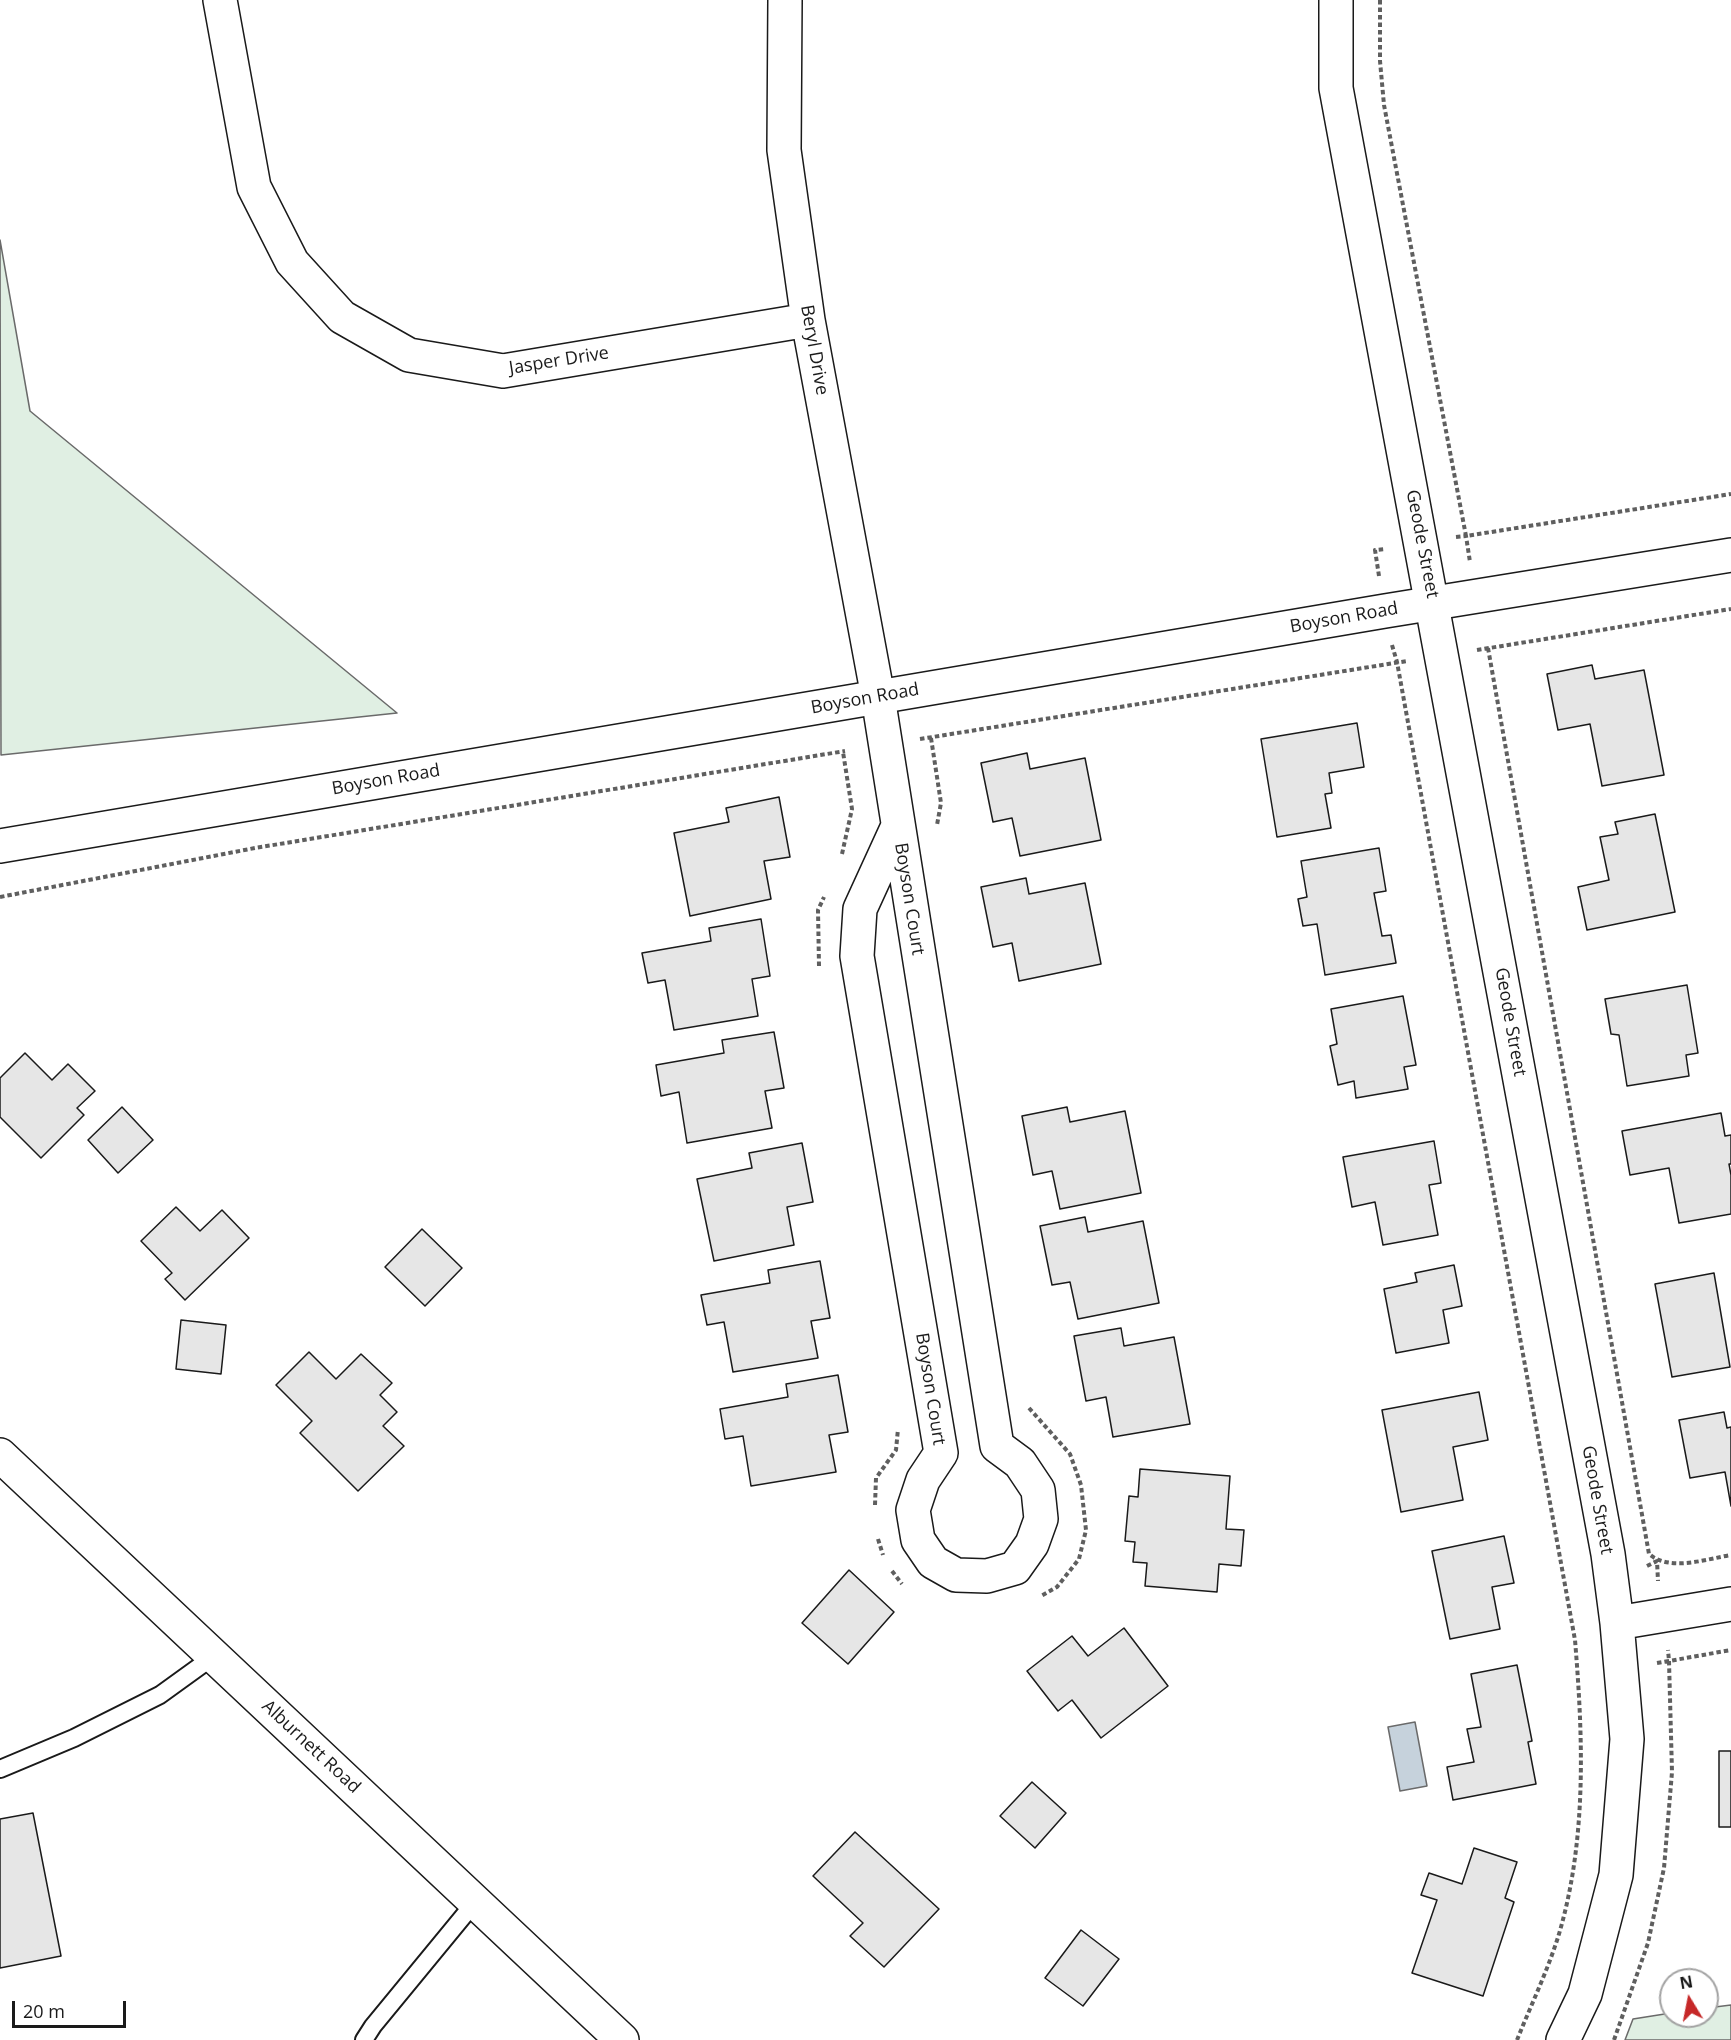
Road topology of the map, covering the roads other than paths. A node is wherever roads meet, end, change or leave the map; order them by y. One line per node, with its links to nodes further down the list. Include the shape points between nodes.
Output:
1 (220, 0): 4 (street, Jasper Drive, via 254,187 292,262 342,316 409,355 503,371)
2 (785, 0): 4 (street, Beryl Drive, via 784,150)
3 (1336, 0): 6 (street, Geode Street, via 1336,88)
4 (808, 320): 7 (street, Beryl Drive)
5 (1731, 555): 6 (street, Boyson Road)
6 (1433, 603): 7 (street, Boyson Road); 12 (street, Geode Street)
7 (878, 697): 8 (street, Beryl Drive); 9 (street, Boyson Road)
8 (898, 826): 8 (street, Boyson Court, via 860,909 857,956 941,1453 923,1480 913,1510 918,1540 933,1562 956,1575 987,1576 1015,1568 1032,1544 1041,1519 1038,1490 1020,1463 997,1446)
9 (0, 846)
10 (0, 1455): 13 (street, Alburnett Road)
11 (1731, 1604): 12 (street)
12 (1617, 1623): 18 (street, Geode Street, via 1627,1739 1616,1875 1585,1994)
13 (214, 1656): 14 (lane, via 160,1695); 15 (street, Alburnett Road)
14 (0, 1769)
15 (475, 1902): 16 (lane); 17 (street, Alburnett Road)
16 (364, 2040)
17 (622, 2040)
18 (1563, 2040)

